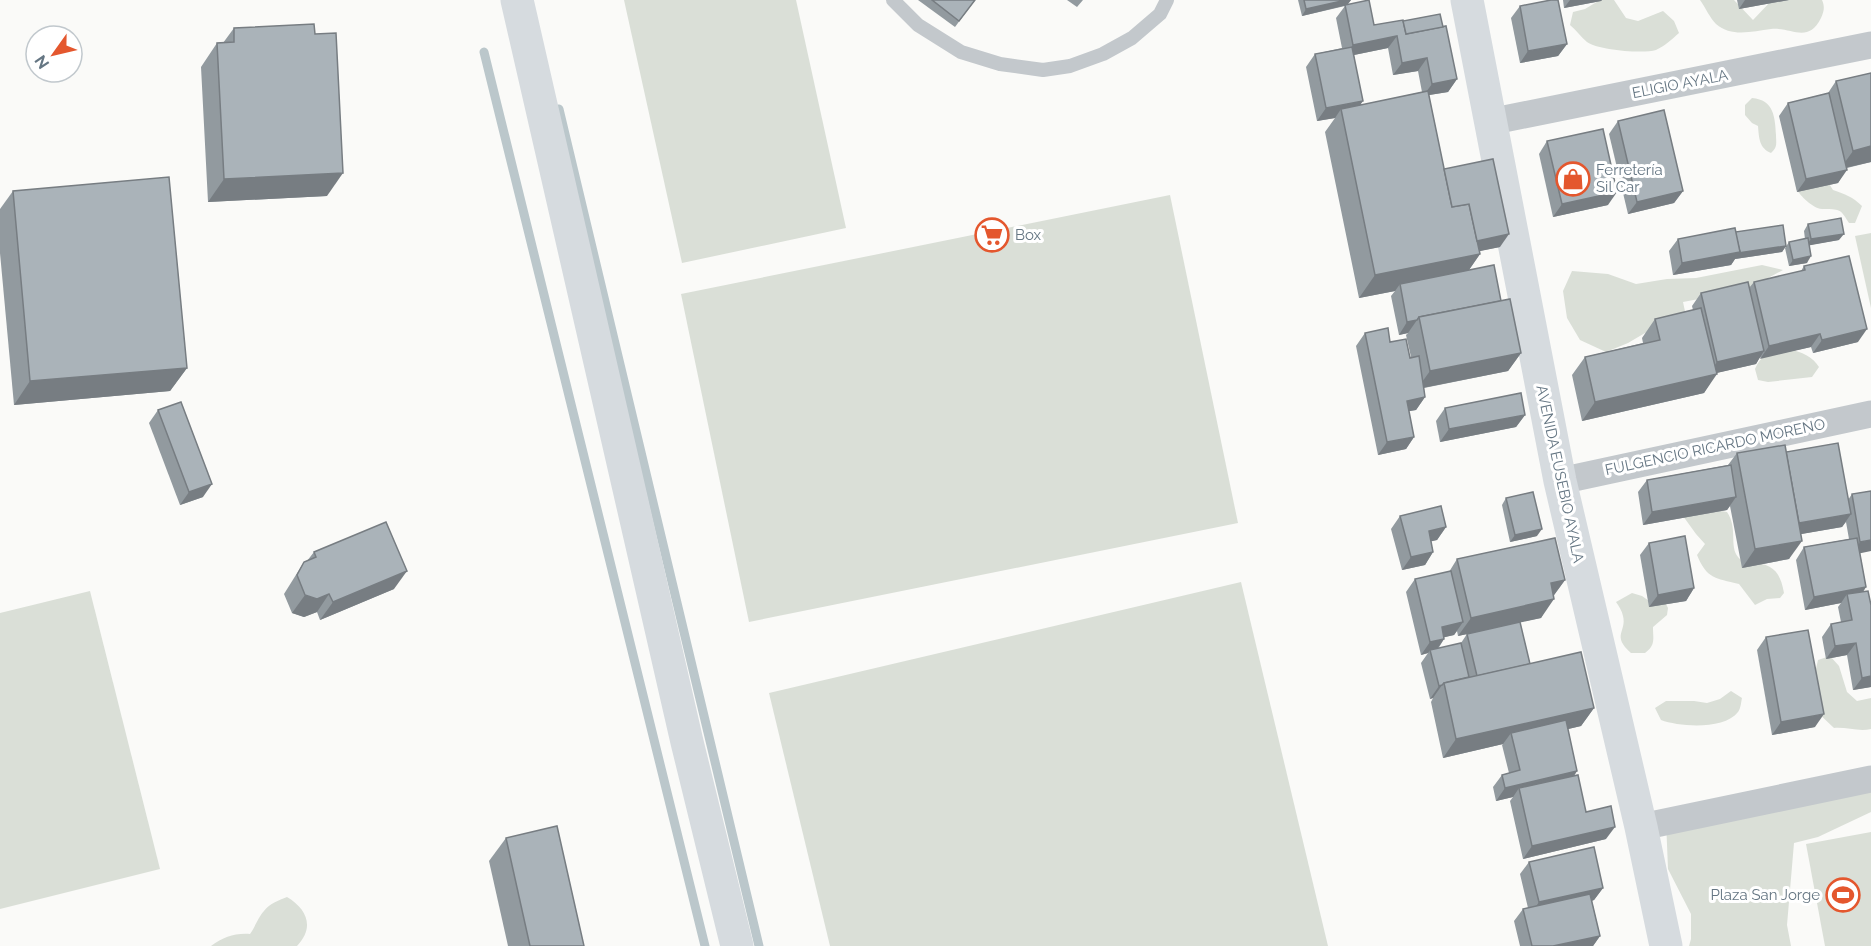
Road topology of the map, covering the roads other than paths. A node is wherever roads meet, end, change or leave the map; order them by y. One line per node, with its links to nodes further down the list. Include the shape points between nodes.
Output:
1 (517, 0): 11 (street)
2 (893, 0): 3 (lane, via 918,25 961,52 1000,64 1043,70 1070,66 1132,38 1160,14)
3 (1167, 0)
4 (1467, 0): 6 (street, AVENIDA EUSEBIO AYALA)
5 (1871, 45): 6 (street, ELIGIO AYALA)
6 (1489, 122): 8 (street, AVENIDA EUSEBIO AYALA)
7 (1871, 414): 8 (street, FULGENCIO RICARDO MORENO)
8 (1560, 481): 10 (street, AVENIDA EUSEBIO AYALA)
9 (1871, 779): 10 (street)
10 (1641, 827): 12 (street, AVENIDA EUSEBIO AYALA)
11 (737, 946)
12 (1666, 946)

